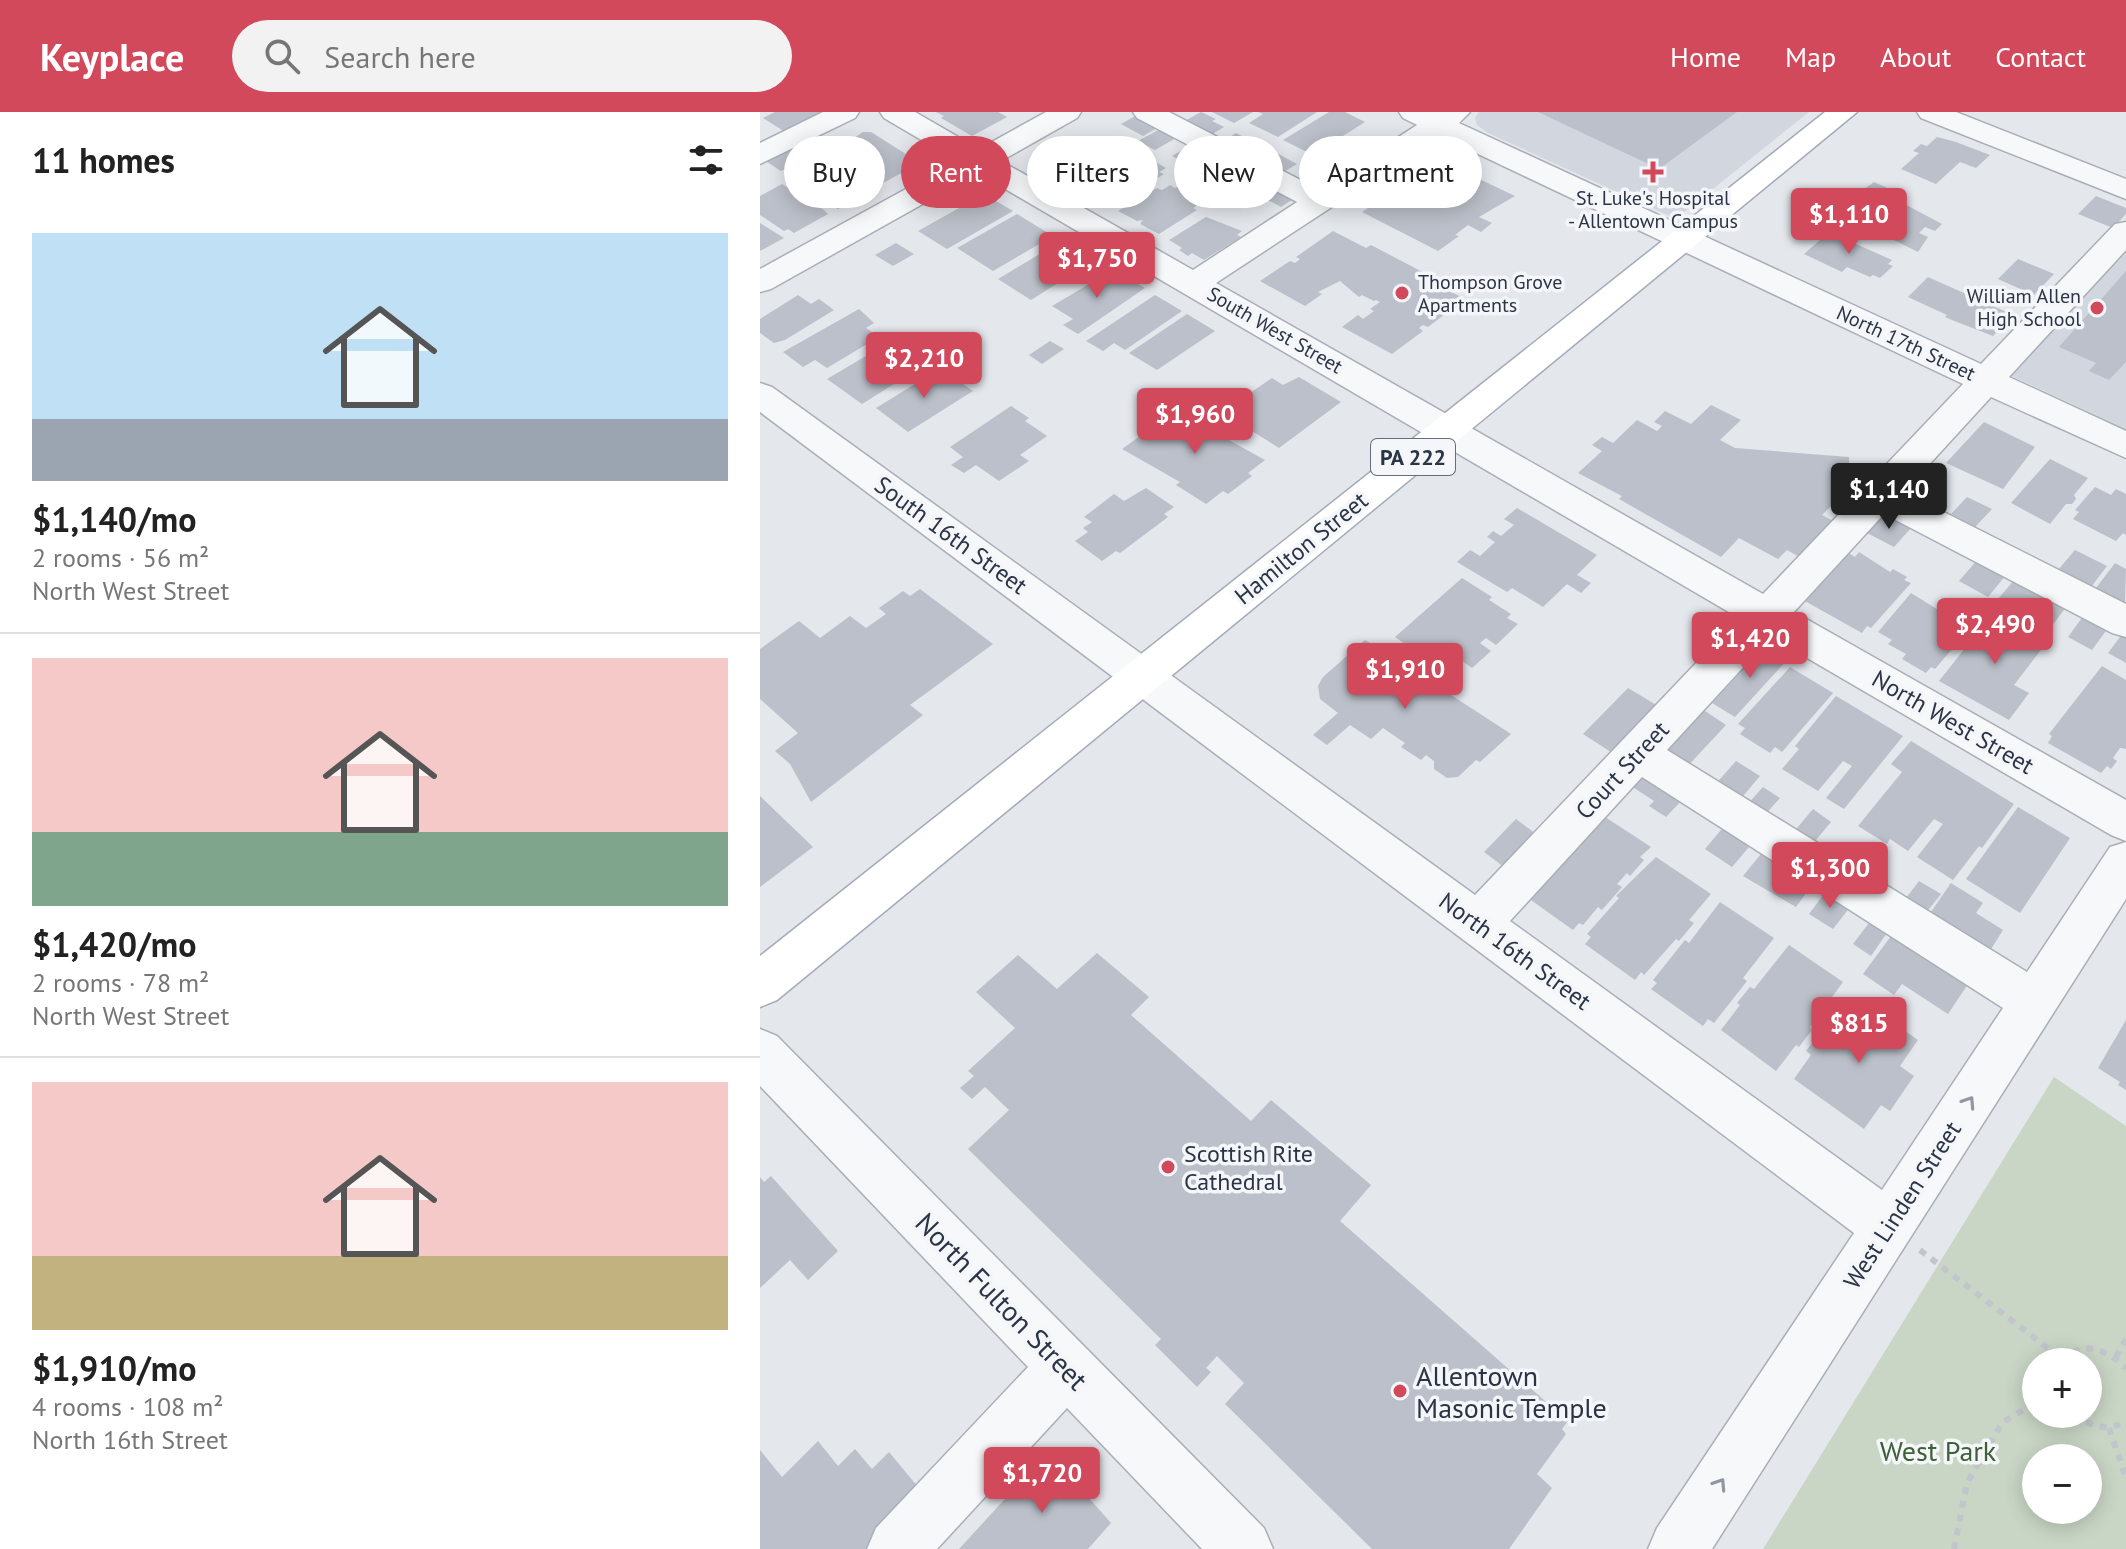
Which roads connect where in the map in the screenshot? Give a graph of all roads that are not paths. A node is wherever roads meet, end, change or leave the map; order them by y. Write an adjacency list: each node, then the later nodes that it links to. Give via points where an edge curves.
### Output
1 (845, 112): 11 (street)
2 (894, 112): 8 (street, South West Street)
3 (1067, 112): 10 (street)
4 (1147, 112): 14 (street)
5 (1843, 112): 18 (main road, Hamilton Street / PA 222)
6 (1931, 112): 13 (street)
7 (1436, 116): 9 (street); 18 (street, North 17th Street)
8 (936, 136)
9 (1408, 136)
10 (1011, 143)
11 (760, 155)
12 (1011, 179): 20 (street, South West Street)
13 (2126, 190)
14 (1299, 191)
15 (901, 204): 19 (street)
16 (1308, 208): 20 (street)
17 (2126, 231): 21 (street, Court Street)
18 (1685, 239): 21 (street, North 17th Street); 23 (main road, Hamilton Street / PA 222)
19 (760, 282)
20 (1193, 284): 23 (street, South West Street)
21 (1986, 380): 24 (street, North 17th Street); 25 (street, Court Street)
22 (760, 395): 28 (street, South 16th Street)
23 (1447, 430): 26 (street, North West Street); 28 (main road, Hamilton Street / PA 222)
24 (2126, 446)
25 (1879, 495): 26 (street, Court Street); 27 (street)
26 (1767, 615): 29 (street, Court Street); 30 (street, North West Street)
27 (2126, 622)
28 (1142, 676): 32 (street, North 16th Street); 33 (main road, Hamilton Street / PA 222)
29 (1638, 753): 32 (street, Court Street); 34 (street)
30 (2126, 822)
31 (2126, 861): 34 (street, West Linden Street)
32 (1478, 924): 36 (street, North 16th Street)
33 (760, 985)
34 (2034, 1002): 36 (street, West Linden Street, one-way to 34)
35 (760, 1052): 37 (street, North Fulton Street)
36 (1888, 1226): 40 (street, West Linden Street, one-way to 36)
37 (1066, 1368): 38 (street); 39 (street, North Fulton Street)
38 (897, 1549)
39 (1243, 1549)
40 (1678, 1549)

